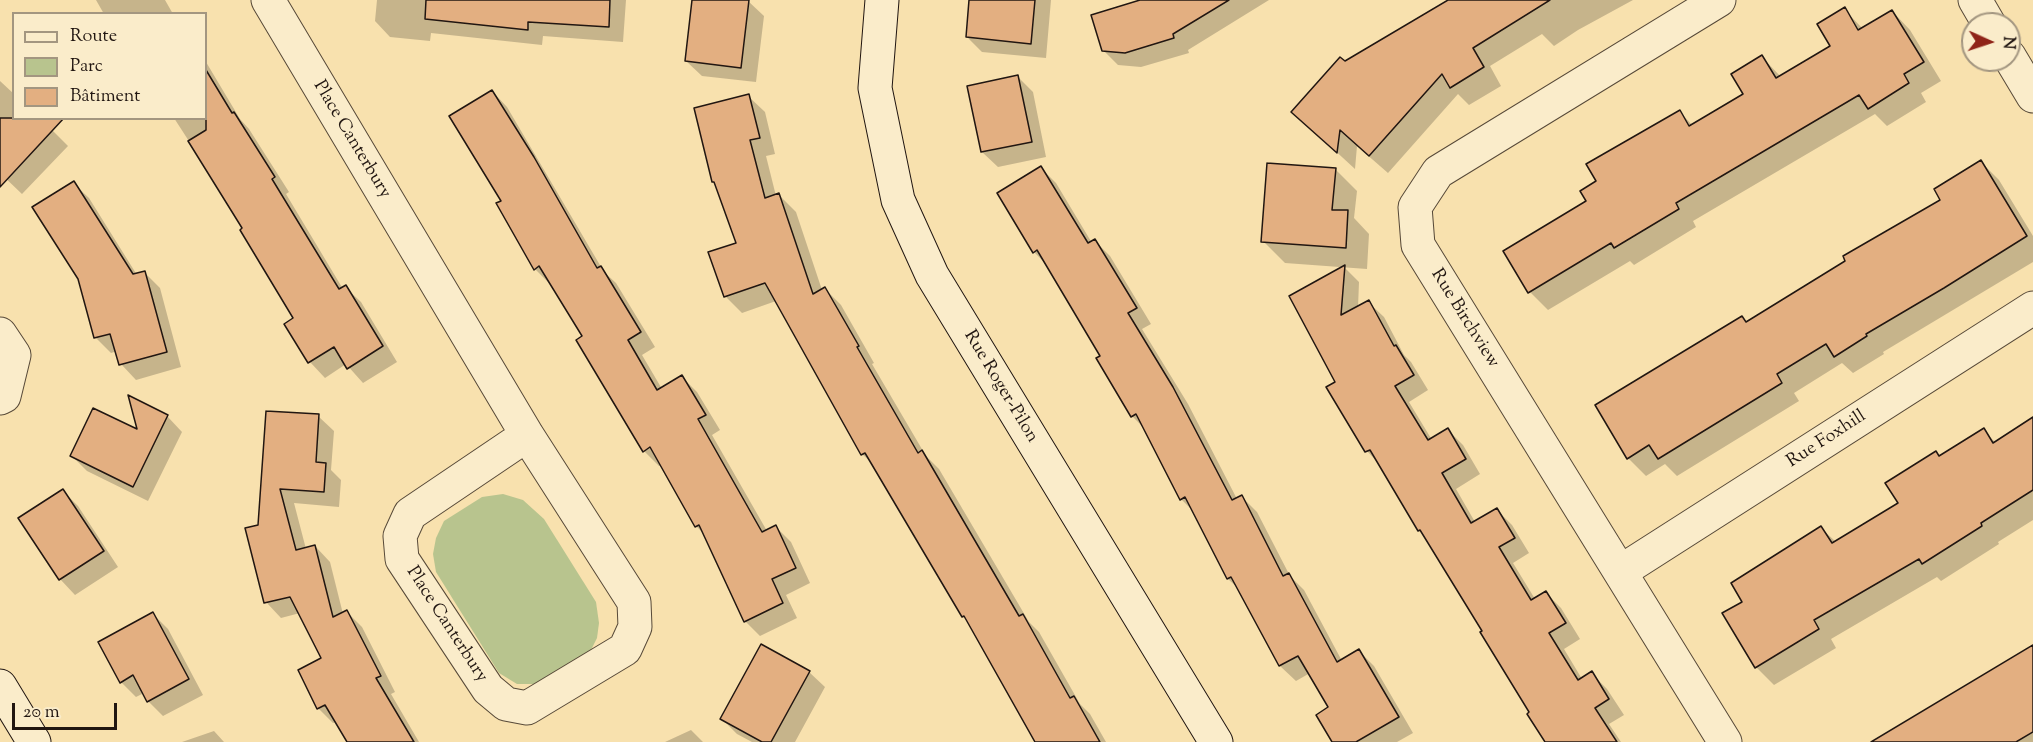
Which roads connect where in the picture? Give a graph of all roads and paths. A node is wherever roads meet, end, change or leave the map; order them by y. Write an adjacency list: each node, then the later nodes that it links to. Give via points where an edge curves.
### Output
1 (268, 0): 9 (street, Place Canterbury)
2 (882, 0): 13 (street, Rue Roger-Pilon, via 875,88 898,200 932,275)
3 (1719, 0): 10 (street, Rue Birchview, via 1438,172 1415,207 1418,245)
4 (2019, 72): 5 (street)
5 (2033, 96)
6 (2033, 308): 10 (street, Rue Foxhill)
7 (0, 334): 8 (street, via 14,355 4,396)
8 (0, 398)
9 (527, 435): 9 (street, Place Canterbury, via 634,602 635,627 625,648 528,708 506,704 488,689 402,559 400,536 410,514)
10 (1620, 572): 14 (street, Rue Birchview)
11 (0, 686): 12 (street)
12 (34, 742)
13 (1216, 742)
14 (1725, 742)

